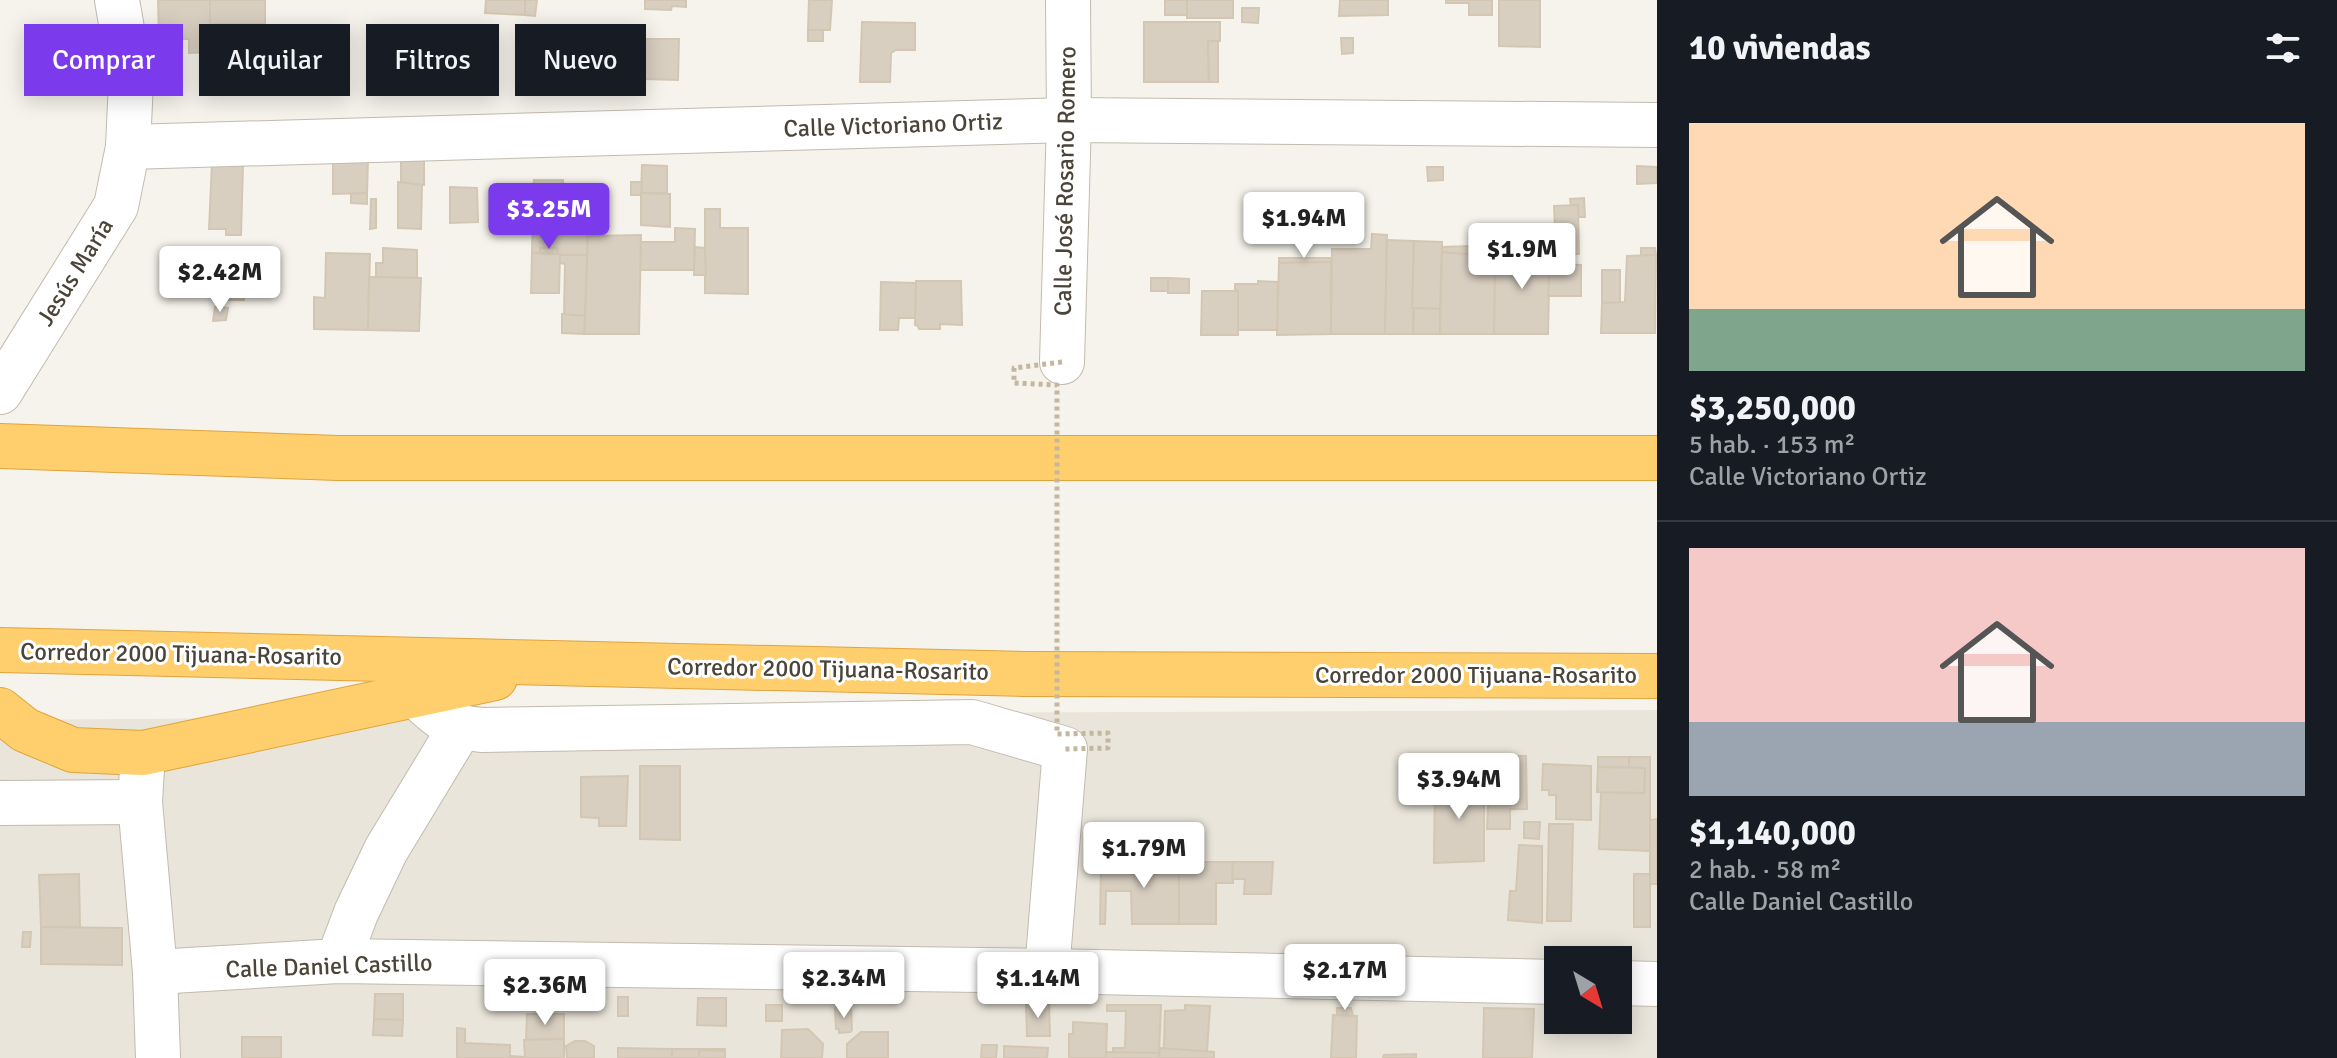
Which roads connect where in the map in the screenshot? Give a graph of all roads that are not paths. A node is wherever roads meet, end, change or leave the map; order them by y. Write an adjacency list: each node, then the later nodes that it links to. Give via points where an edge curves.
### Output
1 (117, 0): 5 (street, Jesús María, via 131,81)
2 (1068, 0): 3 (street, Calle José Rosario Romero)
3 (1069, 120): 4 (street, Calle Victoriano Ortiz); 5 (street, Calle Victoriano Ortiz); 6 (street, Calle José Rosario Romero)
4 (1657, 125)
5 (128, 147): 7 (street, Jesús María, via 116,206)
6 (1062, 362)
7 (0, 392)
8 (0, 446): 9 (highway, via 338,458)
9 (1657, 458)
10 (0, 650): 11 (highway, Corredor 2000 Tijuana-Rosarito)
11 (570, 663): 12 (highway, Corredor 2000 Tijuana-Rosarito, via 1024,674); 13 (highway)
12 (1657, 676)
13 (415, 695): 15 (street, via 446,723); 16 (highway)
14 (0, 710): 16 (highway, via 25,730 73,750)
15 (460, 728): 19 (street, via 386,850); 20 (street, via 972,722 1065,749)
16 (143, 753): 17 (street)
17 (140, 802): 18 (street); 21 (street)
18 (0, 803)
19 (338, 961): 20 (street, Calle Daniel Castillo); 21 (street, Calle Daniel Castillo)
20 (1047, 971): 22 (street, Calle Daniel Castillo)
21 (155, 972): 25 (street)
22 (1544, 982)
23 (1632, 983): 24 (street)
24 (1657, 984)
25 (158, 1058)

